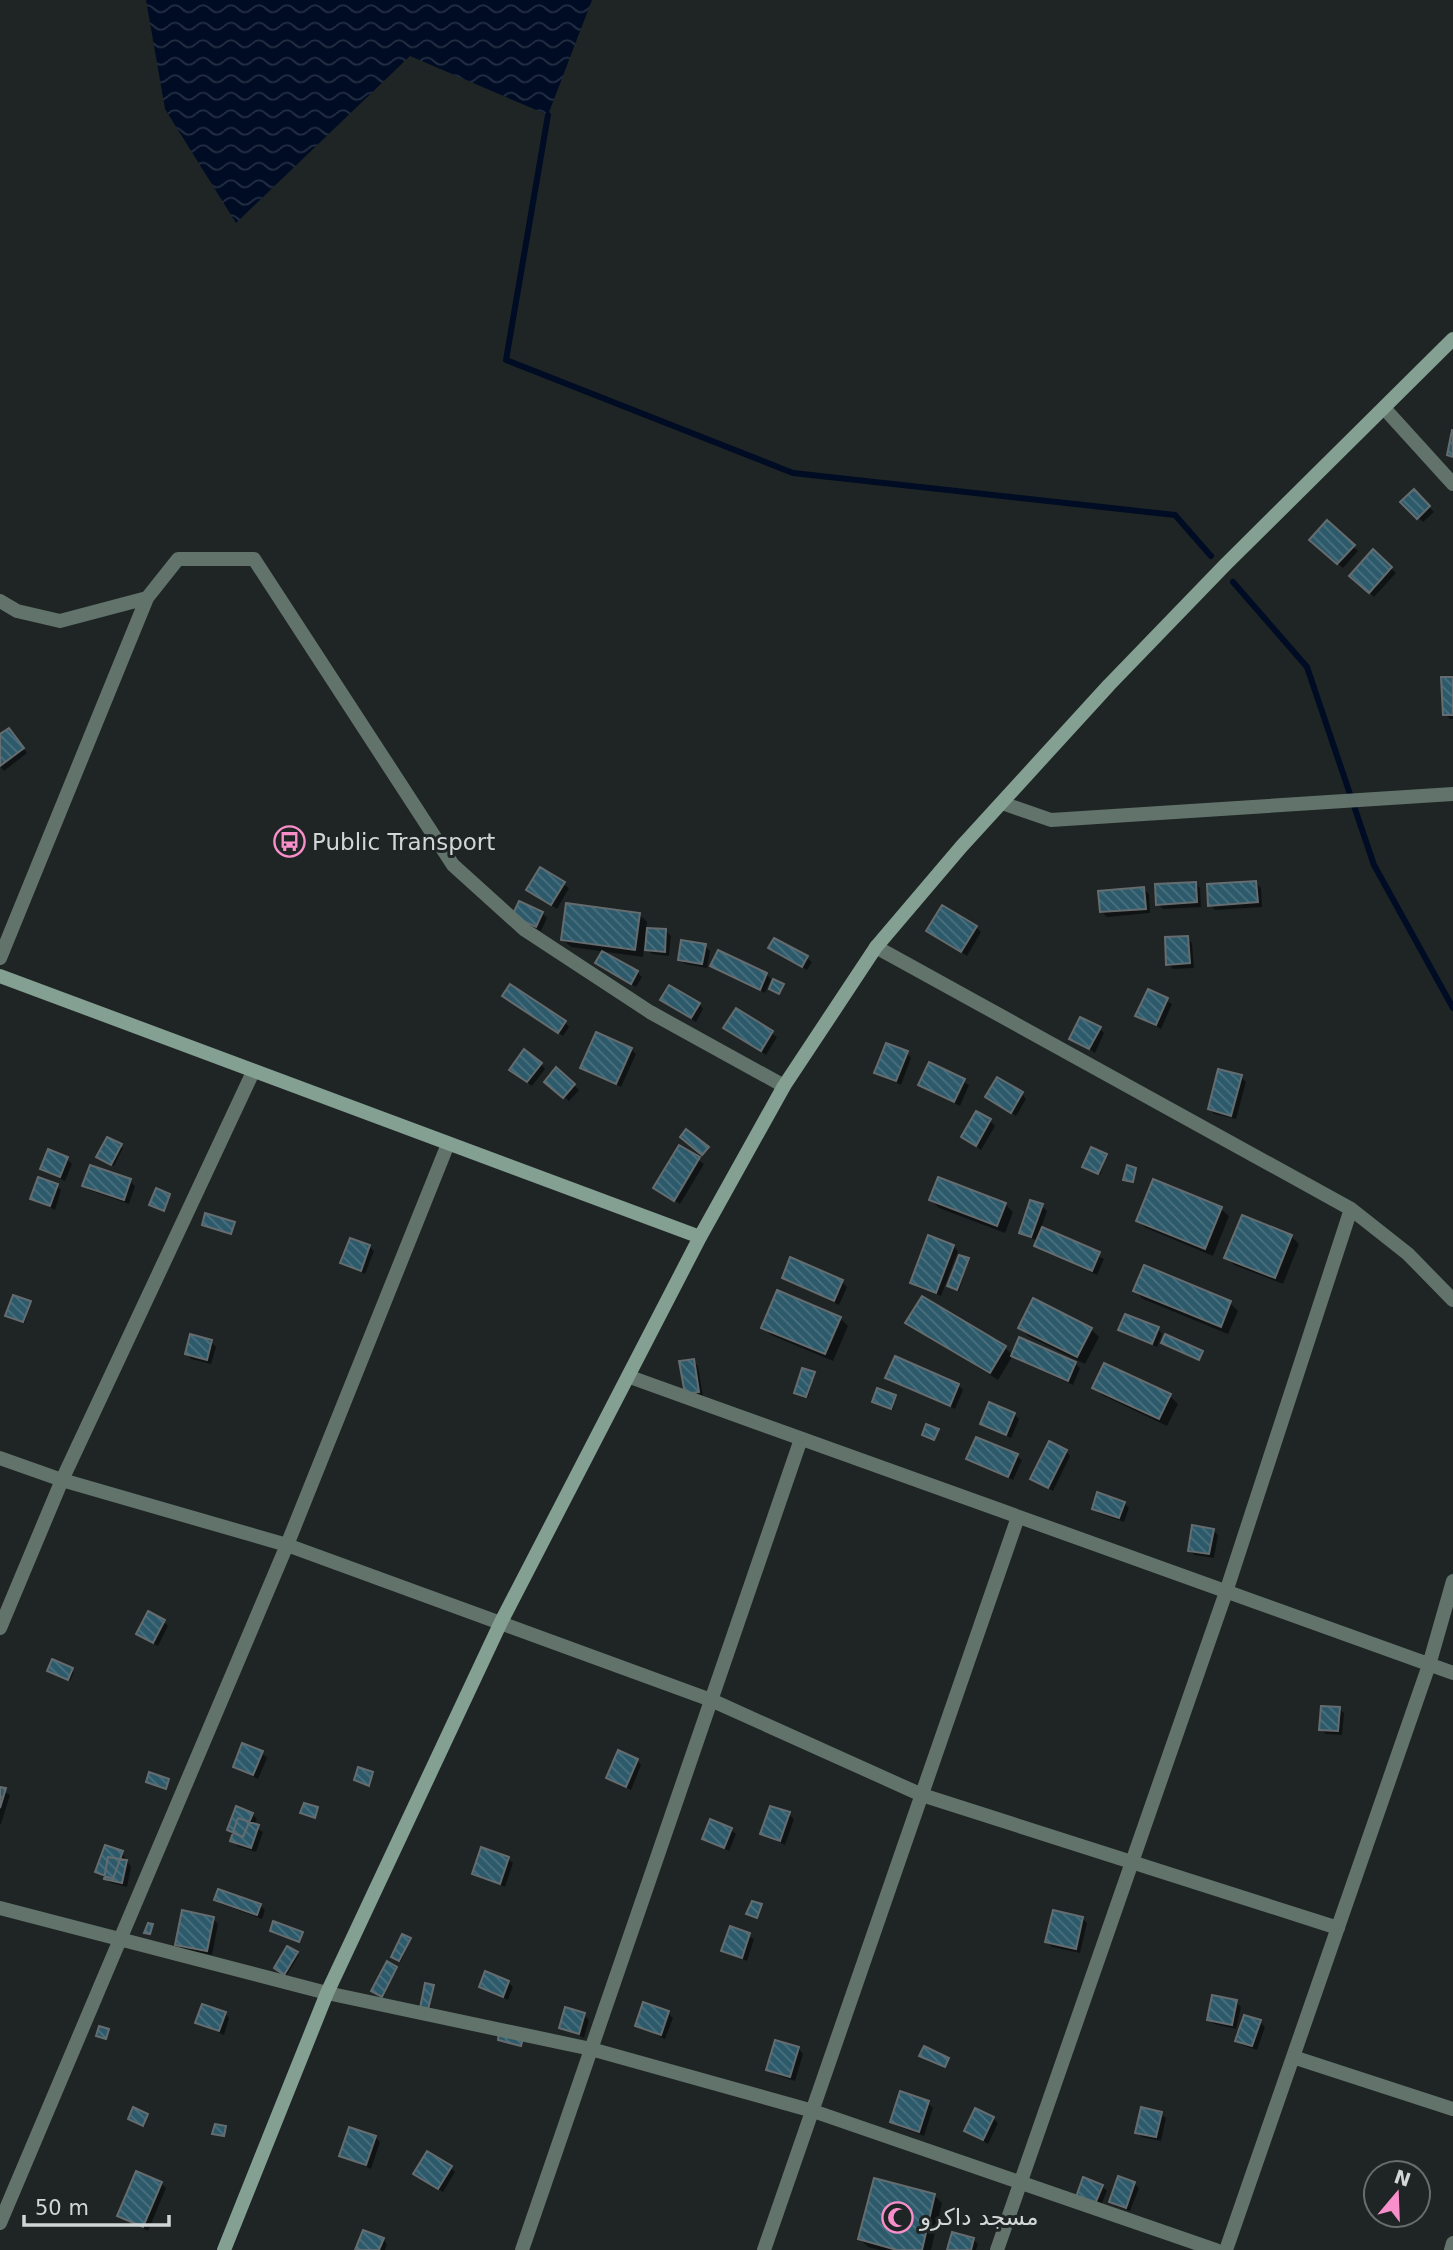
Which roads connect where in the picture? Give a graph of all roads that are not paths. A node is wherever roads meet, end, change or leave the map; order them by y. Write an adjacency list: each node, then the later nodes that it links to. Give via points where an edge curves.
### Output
1 (1453, 339): 2 (main road)
2 (1384, 408): 3 (street); 7 (main road, via 1225,565)
3 (1453, 484)
4 (147, 598): 5 (street, via 60,621 17,611); 9 (street); 12 (street, via 178,559 254,559 453,865 525,930 650,1012)
5 (0, 601)
6 (1453, 793): 7 (street, via 1051,820)
7 (1002, 803): 8 (main road)
8 (876, 947): 12 (main road); 14 (street)
9 (0, 958)
10 (0, 976): 11 (main road)
11 (253, 1072): 13 (main road); 20 (street)
12 (784, 1086): 15 (main road)
13 (448, 1143): 15 (main road); 22 (street)
14 (1351, 1209): 16 (street, via 1408,1254); 24 (street)
15 (700, 1237): 17 (main road)
16 (1453, 1300)
17 (630, 1377): 18 (street); 25 (main road)
18 (800, 1439): 21 (street); 29 (street)
19 (0, 1458): 20 (street)
20 (62, 1480): 22 (street); 26 (street)
21 (1018, 1517): 24 (street); 30 (street)
22 (287, 1545): 25 (street); 34 (street)
23 (1453, 1581): 27 (street)
24 (1226, 1592): 27 (street); 31 (street)
25 (501, 1622): 29 (street); 35 (main road)
26 (0, 1628)
27 (1429, 1665): 28 (street); 33 (street)
28 (1453, 1673)
29 (711, 1700): 30 (street); 36 (street)
30 (922, 1795): 31 (street); 39 (street)
31 (1133, 1861): 33 (street); 40 (street)
32 (0, 1908): 34 (street)
33 (1338, 1928): 37 (street)
34 (119, 1939): 35 (street); 41 (street)
35 (327, 1993): 36 (street); 43 (main road)
36 (591, 2049): 39 (street); 44 (street)
37 (1293, 2057): 38 (street); 48 (street)
38 (1453, 2109)
39 (813, 2111): 40 (street); 45 (street)
40 (1021, 2185): 46 (street); 47 (street)
41 (0, 2223)
42 (1453, 2243): 49 (street)
43 (224, 2250)
44 (522, 2250)
45 (764, 2250)
46 (997, 2250)
47 (1216, 2250)
48 (1226, 2250)
49 (1451, 2250)

